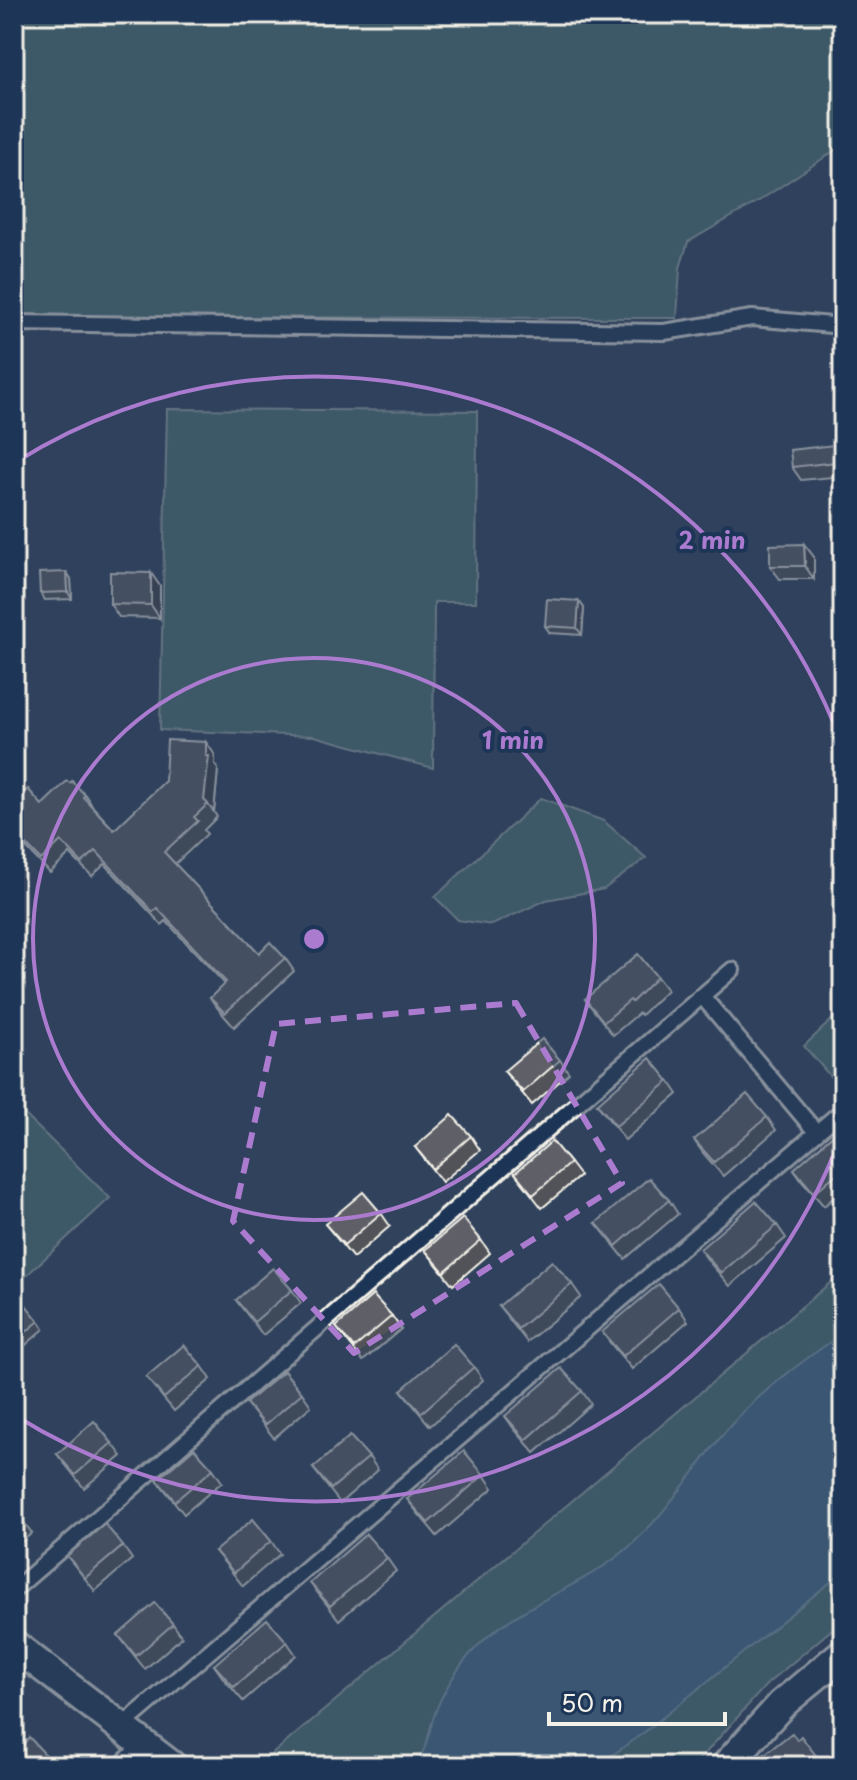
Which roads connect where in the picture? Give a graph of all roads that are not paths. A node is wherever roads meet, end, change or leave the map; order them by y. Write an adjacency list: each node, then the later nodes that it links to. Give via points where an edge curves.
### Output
1 (14, 323): 2 (lane, via 664,332 752,318)
2 (843, 326)
3 (732, 970): 4 (lane)
4 (702, 996): 6 (lane); 7 (lane)
5 (843, 1110): 6 (lane)
6 (816, 1132): 10 (lane)
7 (14, 1590)
8 (14, 1645): 10 (street)
9 (843, 1653): 13 (street, via 782,1704)
10 (132, 1735): 11 (lane); 12 (street)
11 (120, 1766)
12 (172, 1766)
13 (726, 1766)

